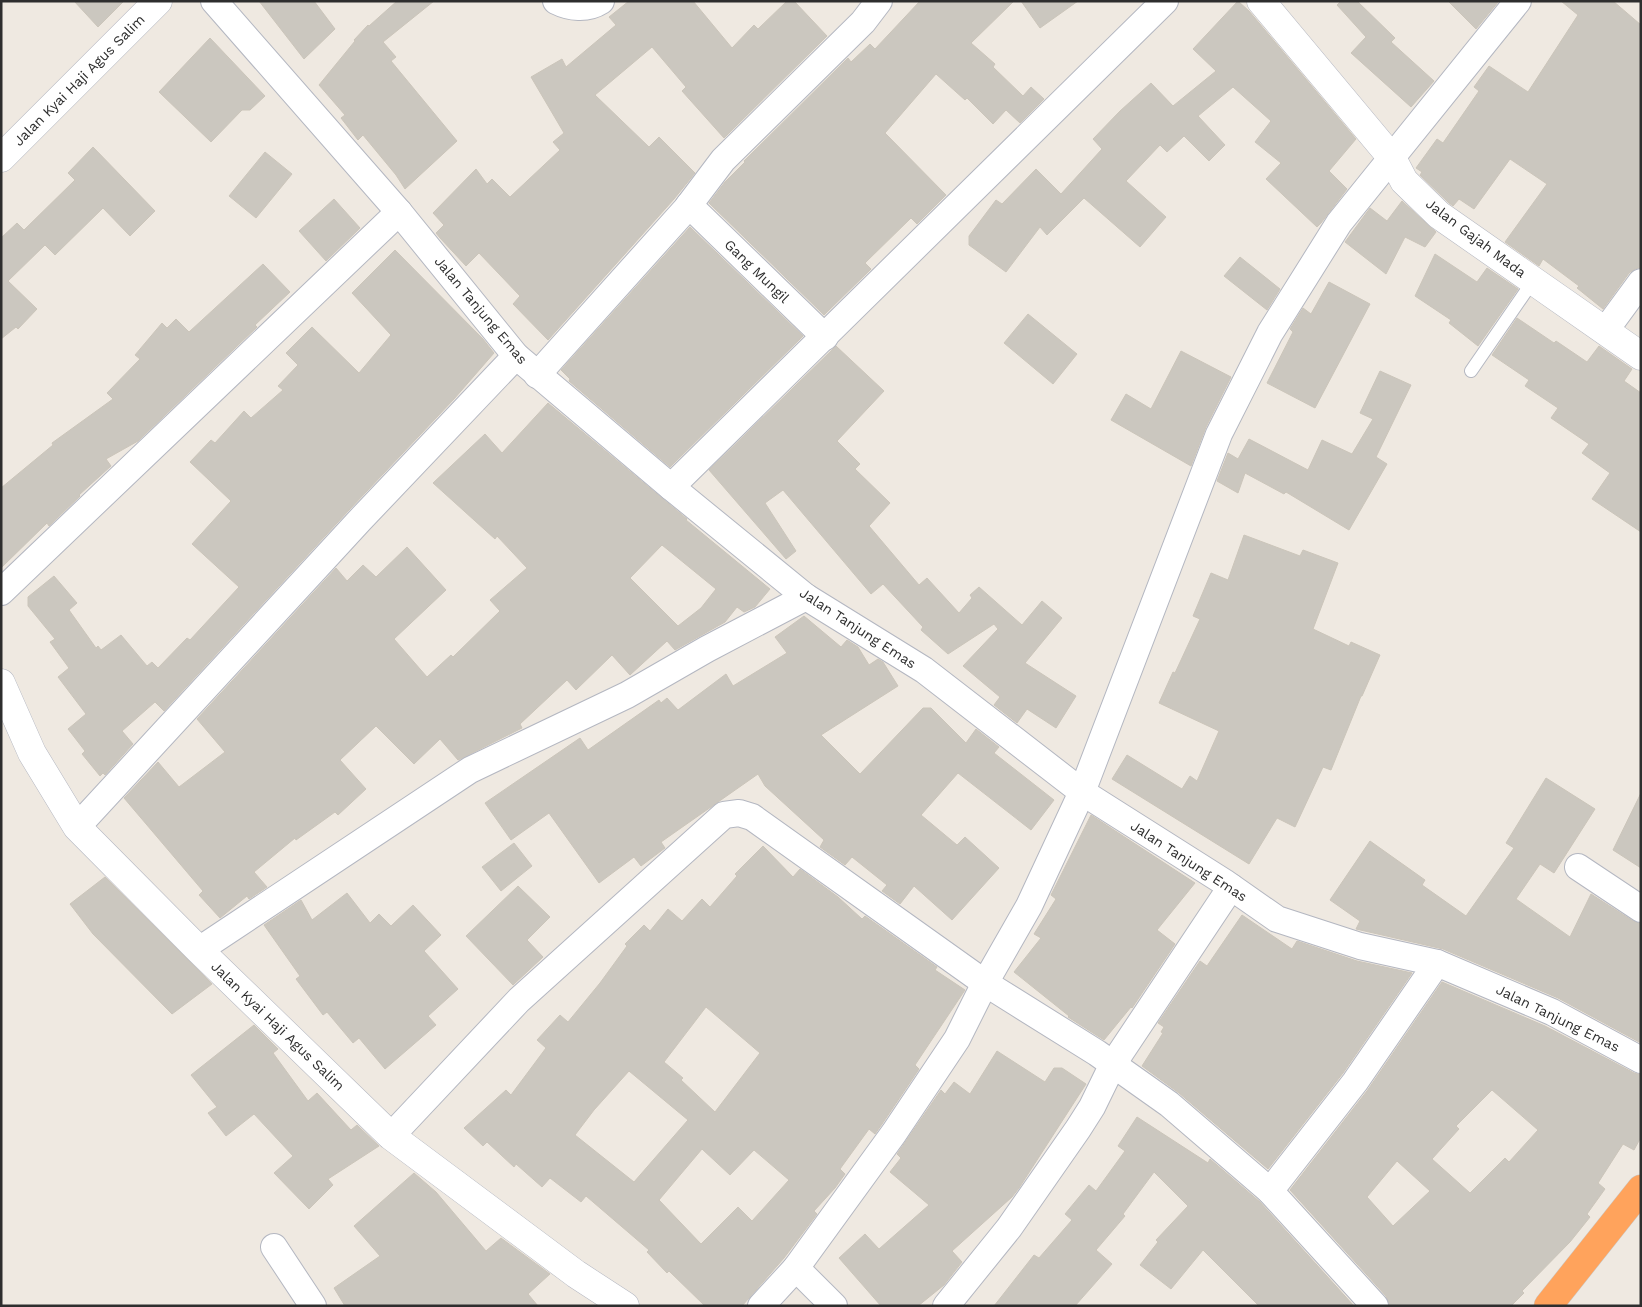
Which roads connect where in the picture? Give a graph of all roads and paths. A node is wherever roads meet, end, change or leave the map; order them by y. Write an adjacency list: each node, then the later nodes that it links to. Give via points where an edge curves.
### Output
1 (158, 1): 9 (street, Jalan Kyai Haji Agus Salim)
2 (214, 1): 12 (street, Jalan Tanjung Emas)
3 (556, 1): 4 (street, via 567,7 592,6)
4 (601, 1)
5 (879, 1): 11 (street, via 863,22 724,160)
6 (1166, 1): 16 (street)
7 (1261, 1): 10 (street, Jalan Gajah Mada)
8 (1518, 1): 10 (street)
9 (1, 158)
10 (1392, 158): 13 (street, Jalan Gajah Mada, via 1404,181 1439,215); 25 (street, via 1338,223 1270,333 1219,434)
11 (689, 205): 16 (street, Gang Mungil); 20 (street)
12 (399, 212): 17 (street, Jalan Tanjung Emas); 22 (street)
13 (1533, 281): 15 (street, Jalan Gajah Mada); 19 (lane)
14 (1641, 282): 15 (street)
15 (1605, 330): 18 (street, Jalan Gajah Mada)
16 (825, 337): 21 (street)
17 (516, 356): 20 (street, Jalan Tanjung Emas); 26 (street)
18 (1641, 356)
19 (1471, 371)
20 (537, 375): 21 (street, Jalan Tanjung Emas)
21 (671, 488): 23 (street, Jalan Tanjung Emas)
22 (1, 592)
23 (806, 597): 25 (street, Jalan Tanjung Emas, via 924,670); 30 (street, via 627,694 470,770)
24 (1, 683): 26 (street, Jalan Kyai Haji Agus Salim, via 32,754)
25 (1082, 792): 28 (street, Jalan Tanjung Emas); 32 (street, via 1030,906)
26 (77, 827): 30 (street, Jalan Kyai Haji Agus Salim)
27 (1578, 867): 29 (street)
28 (1231, 886): 31 (street, Jalan Tanjung Emas, via 1277,919 1360,946); 34 (street)
29 (1641, 909)
30 (199, 950): 35 (street, Jalan Kyai Haji Agus Salim)
31 (1437, 963): 33 (street, Jalan Tanjung Emas, via 1552,1012); 37 (street, via 1355,1082)
32 (985, 983): 34 (street); 35 (street, via 752,817 730,813 519,1000); 39 (street, via 952,1047)
33 (1641, 1060)
34 (1113, 1064): 37 (street, via 1169,1104); 44 (street, via 1078,1129 1009,1228)
35 (391, 1136): 41 (street, Jalan Kyai Haji Agus Salim, via 576,1274)
36 (1641, 1189): 46 (highway)
37 (1270, 1192): 45 (street)
38 (274, 1247): 40 (street)
39 (796, 1268): 42 (street); 43 (street)
40 (313, 1306)
41 (625, 1306)
42 (761, 1306)
43 (834, 1306)
44 (946, 1306)
45 (1375, 1306)
46 (1548, 1306)

